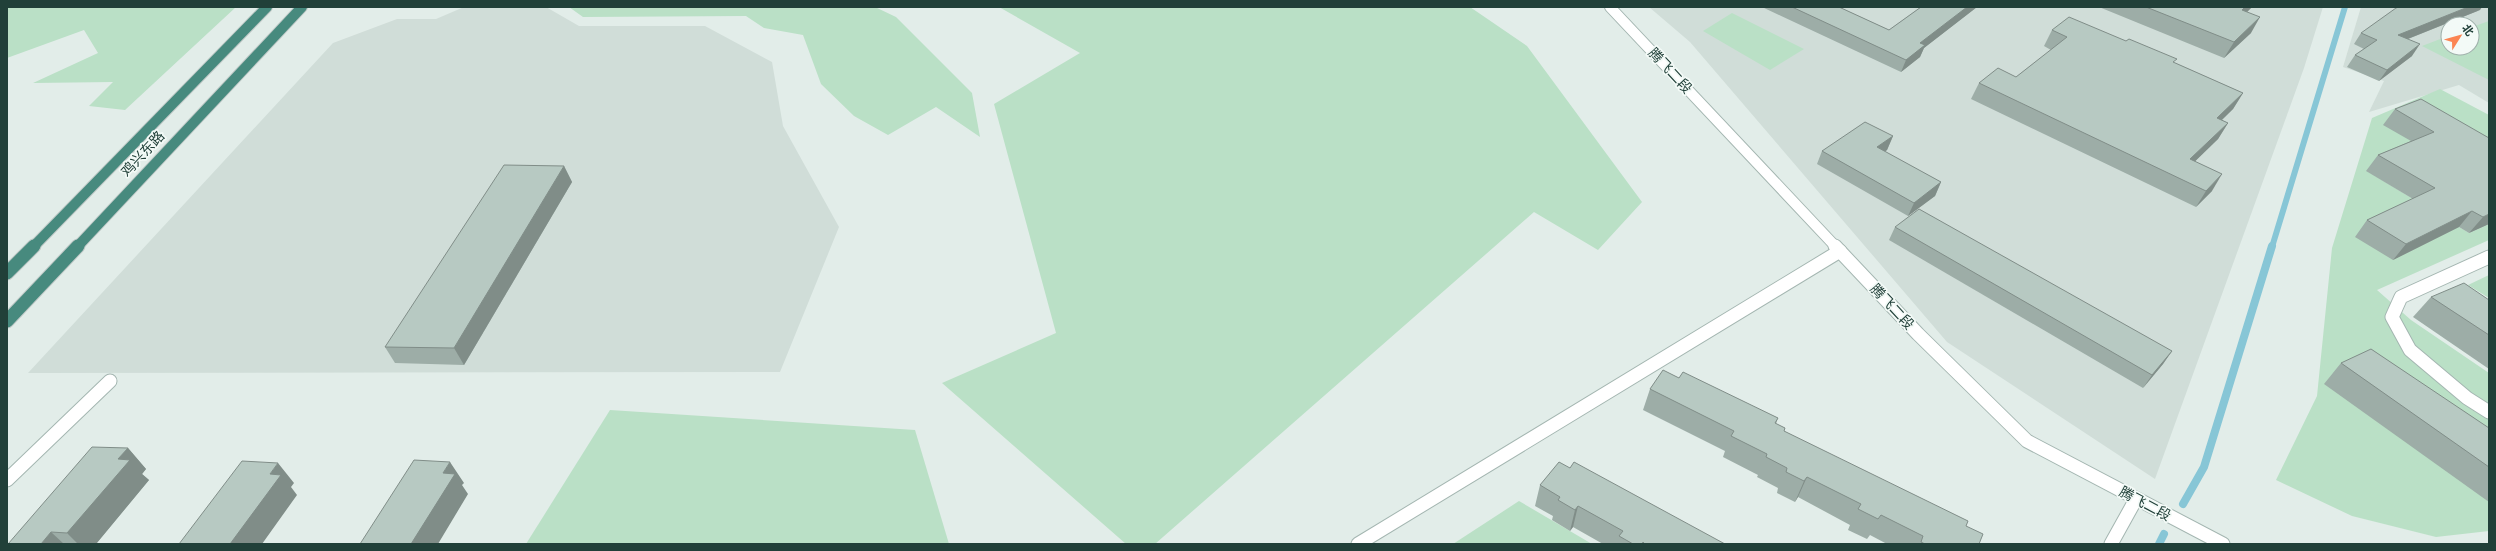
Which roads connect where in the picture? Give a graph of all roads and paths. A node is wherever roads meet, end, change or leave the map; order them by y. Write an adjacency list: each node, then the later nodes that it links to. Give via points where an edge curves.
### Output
1 (267, 7): 6 (highway, 鸡兴东路)
2 (302, 7): 7 (highway, 鸡兴东路)
3 (1610, 7): 4 (street, 腾飞二段)
4 (1840, 251): 11 (street, 腾飞二段, via 1918,334 2027,441); 13 (street)
5 (2489, 257): 9 (street, via 2401,297 2392,317 2410,350 2467,398)
6 (7, 273)
7 (7, 321)
8 (110, 381): 10 (street)
9 (2489, 412)
10 (7, 480)
11 (2136, 499): 12 (street, 腾飞二段); 14 (street)
12 (2218, 543)
13 (1358, 544)
14 (2111, 544)

